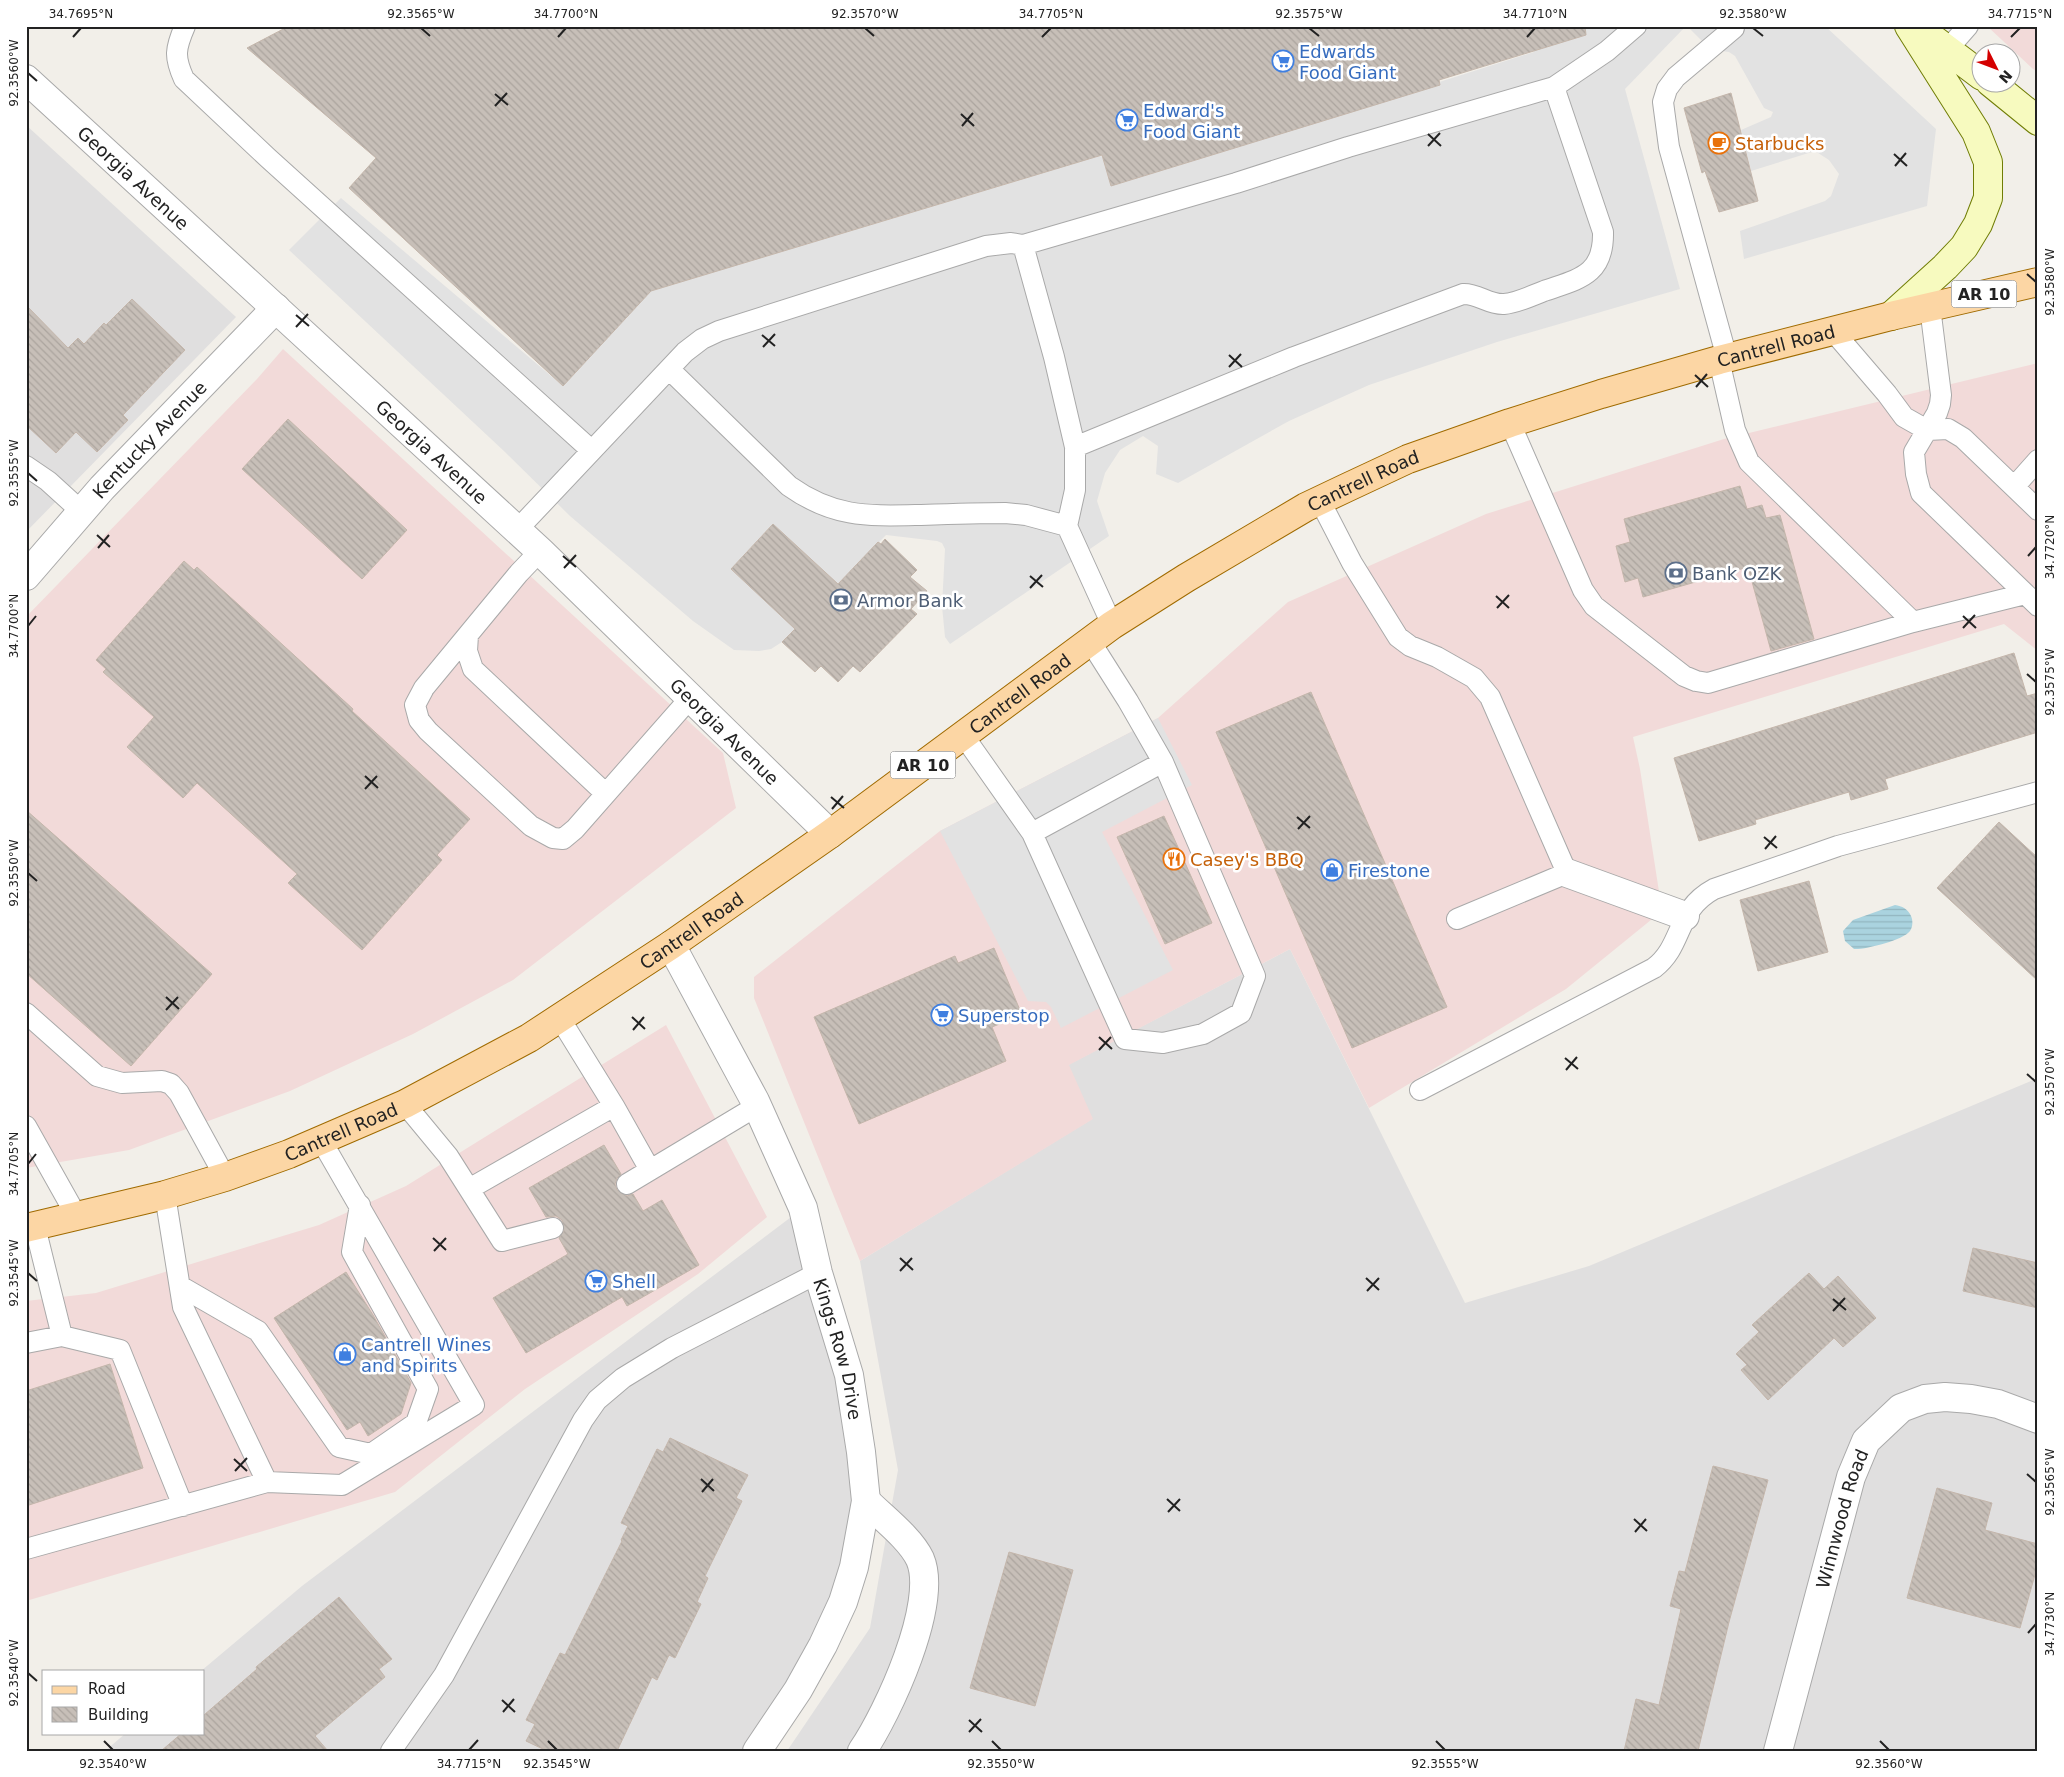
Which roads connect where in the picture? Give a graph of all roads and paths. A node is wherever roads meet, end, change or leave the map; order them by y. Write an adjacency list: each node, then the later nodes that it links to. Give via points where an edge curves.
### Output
1 (185, 26): 24 (lane, via 177,44 176,62 184,79)
2 (1636, 26): 10 (lane, via 1607,51)
3 (1909, 26): 17 (main road, via 1976,132 1988,162 1988,198 1964,247)
4 (1916, 26): 7 (main road)
5 (1968, 26): 7 (lane)
6 (1734, 28): 19 (lane, via 1676,77 1666,89 1663,102 1669,147)
7 (1947, 50): 8 (main road)
8 (1972, 69)
9 (26, 79): 16 (street, Georgia Avenue)
10 (1554, 87): 13 (lane); 23 (lane, via 1603,232 1600,255 1584,277 1503,304 1463,294 1294,357)
11 (2006, 92): 12 (main road)
12 (2034, 110)
13 (1023, 245): 20 (lane, via 986,246 720,331 685,352); 23 (lane)
14 (2038, 282): 15 (main road, Cantrell Road / AR 10)
15 (1930, 307): 17 (main road, Cantrell Road / AR 10); 22 (lane, via 1941,395)
16 (276, 308): 30 (street, Kentucky Avenue); 32 (street, Georgia Avenue)
17 (1891, 316): 18 (main road, Cantrell Road / AR 10)
18 (1833, 332): 19 (main road, Cantrell Road / AR 10); 22 (lane, via 1904,417)
19 (1723, 359): 21 (main road, Cantrell Road / AR 10); 36 (lane, via 1735,430 1749,462)
20 (669, 369): 24 (lane); 31 (lane, via 789,486 830,508 865,515 1005,513)
21 (1510, 423): 28 (main road, Cantrell Road / AR 10, via 1408,459); 36 (lane, via 1583,590 1598,610 1684,676 1708,682)
22 (1927, 430): 27 (lane, via 1948,429 1963,438); 35 (lane, via 1914,452 1921,493)
23 (1075, 447): 31 (lane, via 1076,490)
24 (591, 450): 32 (lane)
25 (2038, 460): 27 (lane)
26 (26, 466): 30 (lane)
27 (2014, 486): 29 (lane)
28 (1320, 501): 37 (main road, Cantrell Road / AR 10); 47 (lane, via 1352,563 1398,637 1462,670 1484,687 1490,696)
29 (2038, 510)
30 (82, 512): 34 (street, Kentucky Avenue)
31 (1067, 526): 37 (lane)
32 (516, 530): 33 (street, Georgia Avenue)
33 (540, 551): 38 (lane); 40 (street, Georgia Avenue)
34 (26, 576)
35 (2032, 600): 36 (lane)
36 (1913, 622)
37 (1112, 625): 39 (main road, Cantrell Road / AR 10)
38 (468, 634): 44 (lane, via 467,652 473,669); 44 (lane, via 424,688 415,705 419,720 531,826 553,838 563,839 569,834)
39 (1090, 641): 41 (main road, Cantrell Road / AR 10); 42 (lane)
40 (691, 697): 44 (lane); 46 (street, Georgia Avenue)
41 (963, 735): 45 (lane); 46 (main road, Cantrell Road / AR 10)
42 (1163, 762): 45 (lane); 45 (lane, via 1255,976 1241,1012 1203,1034 1164,1043 1125,1039)
43 (2038, 792): 48 (lane, via 1838,846 1723,886 1705,894)
44 (605, 793)
45 (1032, 833)
46 (830, 834): 50 (main road, Cantrell Road / AR 10)
47 (1567, 873): 48 (street); 49 (lane)
48 (1684, 916): 53 (lane, via 1667,956 1654,968)
49 (1457, 919)
50 (670, 945): 52 (main road, Cantrell Road / AR 10); 56 (street, Kings Row Drive)
51 (26, 1013): 60 (lane, via 97,1076 122,1083 162,1081 171,1084)
52 (560, 1018): 54 (main road, Cantrell Road / AR 10); 55 (lane)
53 (1420, 1090)
54 (405, 1104): 58 (main road, Cantrell Road / AR 10); 62 (lane, via 448,1156)
55 (614, 1106): 59 (lane); 62 (lane)
56 (757, 1106): 59 (lane); 68 (street, Kings Row Drive, via 803,1208)
57 (26, 1126): 65 (lane)
58 (321, 1140): 60 (main road, Cantrell Road / AR 10); 64 (lane)
59 (650, 1170): 61 (lane)
60 (224, 1177): 63 (main road, Cantrell Road / AR 10)
61 (627, 1184)
62 (469, 1189): 67 (lane, via 502,1241)
63 (166, 1195): 65 (main road, Cantrell Road / AR 10); 69 (lane)
64 (360, 1205): 69 (lane, via 352,1252 428,1389 416,1423 372,1454 339,1447 258,1331); 73 (lane, via 474,1405 342,1485)
65 (76, 1216): 66 (main road, Cantrell Road / AR 10)
66 (31, 1227): 70 (lane)
67 (553, 1228)
68 (818, 1273): 74 (street, Kings Row Drive, via 849,1376); 77 (lane, via 672,1348 623,1378 598,1400 583,1420 444,1675)
69 (180, 1286): 73 (lane, via 183,1307)
70 (62, 1336): 71 (lane); 75 (lane, via 120,1350)
71 (26, 1343)
72 (2038, 1419): 80 (street, Winnwood Road, via 1998,1404 1945,1397 1901,1408 1866,1441 1850,1477)
73 (267, 1482): 75 (lane)
74 (866, 1501): 78 (street, Kings Row Drive, via 854,1567 843,1602 798,1690); 79 (street, via 903,1536 920,1558 925,1577 920,1614 904,1669 886,1710)
75 (183, 1506): 76 (lane)
76 (26, 1549)
77 (391, 1751)
78 (756, 1751)
79 (862, 1751)
80 (1778, 1751)

